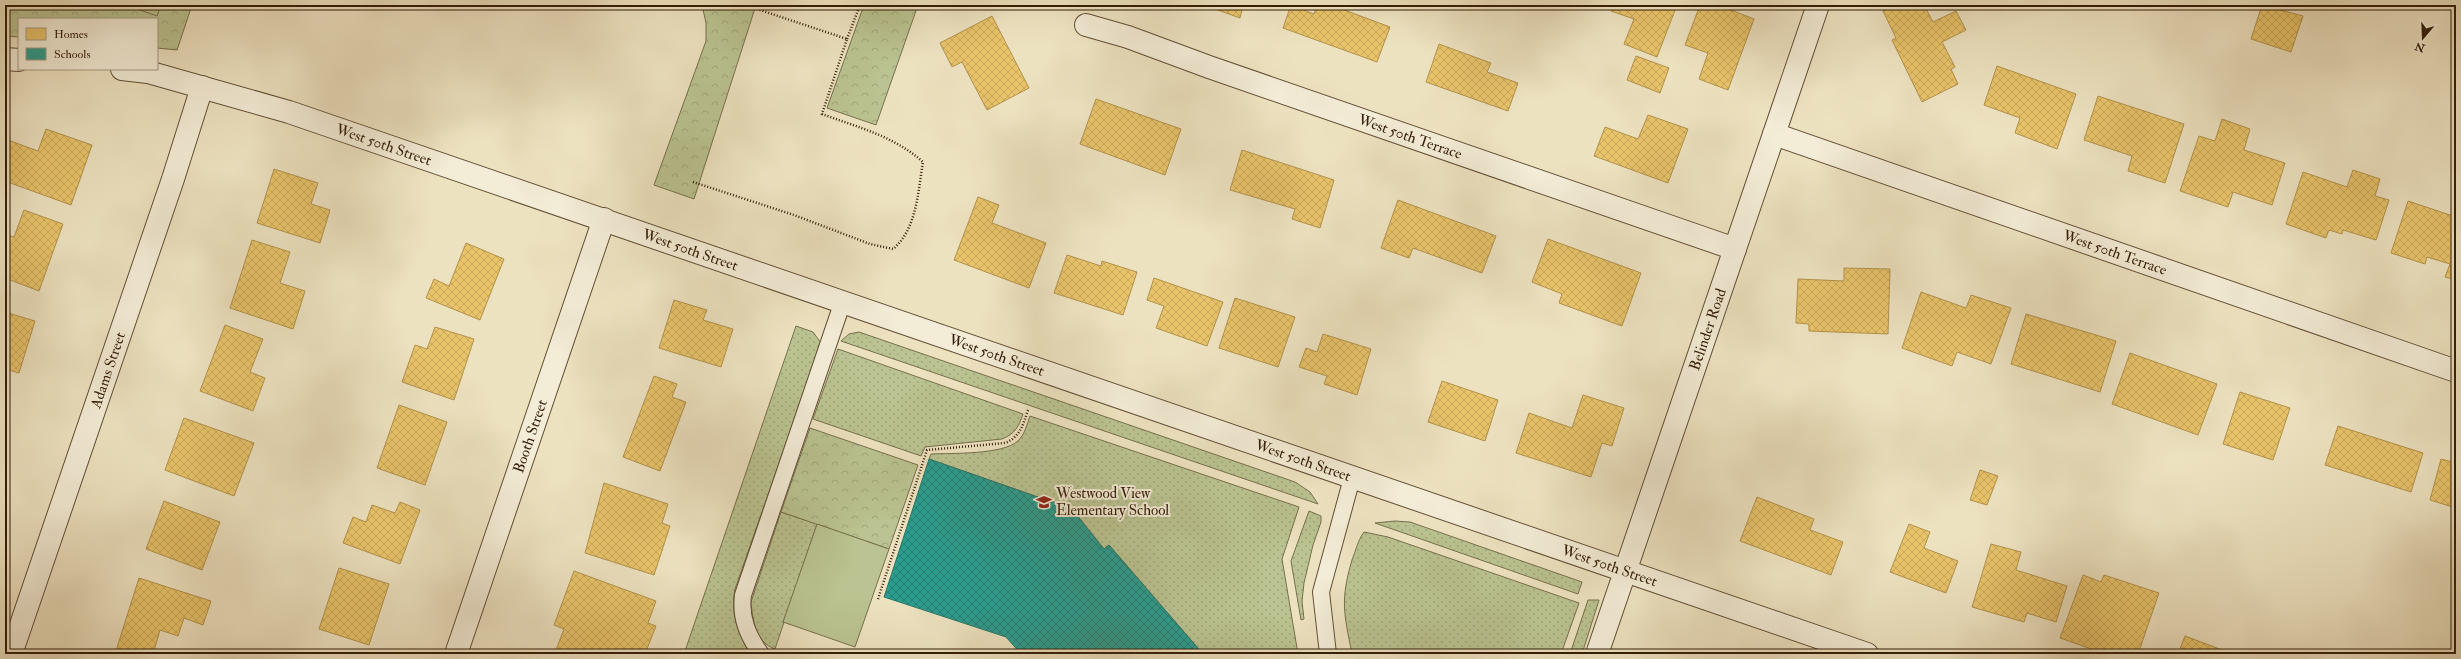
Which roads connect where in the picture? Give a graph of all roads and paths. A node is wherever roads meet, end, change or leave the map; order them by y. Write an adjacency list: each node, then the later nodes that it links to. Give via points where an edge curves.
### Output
1 (753, 5): 5 (path, via 757,9)
2 (860, 5): 5 (path)
3 (1818, 5): 10 (street, Belinder Road)
4 (1086, 25): 13 (street, West 50th Terrace)
5 (847, 39): 11 (path, via 822,114 890,138 909,149 923,162 914,213 904,240 893,249 870,244 794,215)
6 (5, 59): 7 (street)
7 (18, 60)
8 (131, 70): 9 (street, West 50th Street)
9 (202, 86): 12 (street, West 50th Street, via 289,112); 20 (street, Adams Street)
10 (1774, 134): 13 (street, Belinder Road); 15 (street, West 50th Terrace)
11 (693, 182)
12 (604, 219): 14 (street, West 50th Street); 21 (street, Booth Street)
13 (1735, 249): 18 (street, Belinder Road)
14 (843, 301): 17 (street, West 50th Street); 22 (lane, via 744,596 743,611 747,629)
15 (2456, 370)
16 (1028, 410): 19 (path, via 1021,429 1012,440 1005,443 927,450)
17 (1352, 478): 18 (street, West 50th Street); 23 (lane, via 1321,592)
18 (1625, 572): 24 (street, Belinder Road); 25 (street, West 50th Street)
19 (878, 600)
20 (12, 654)
21 (456, 654)
22 (761, 654)
23 (1328, 654)
24 (1597, 654)
25 (1867, 654)

